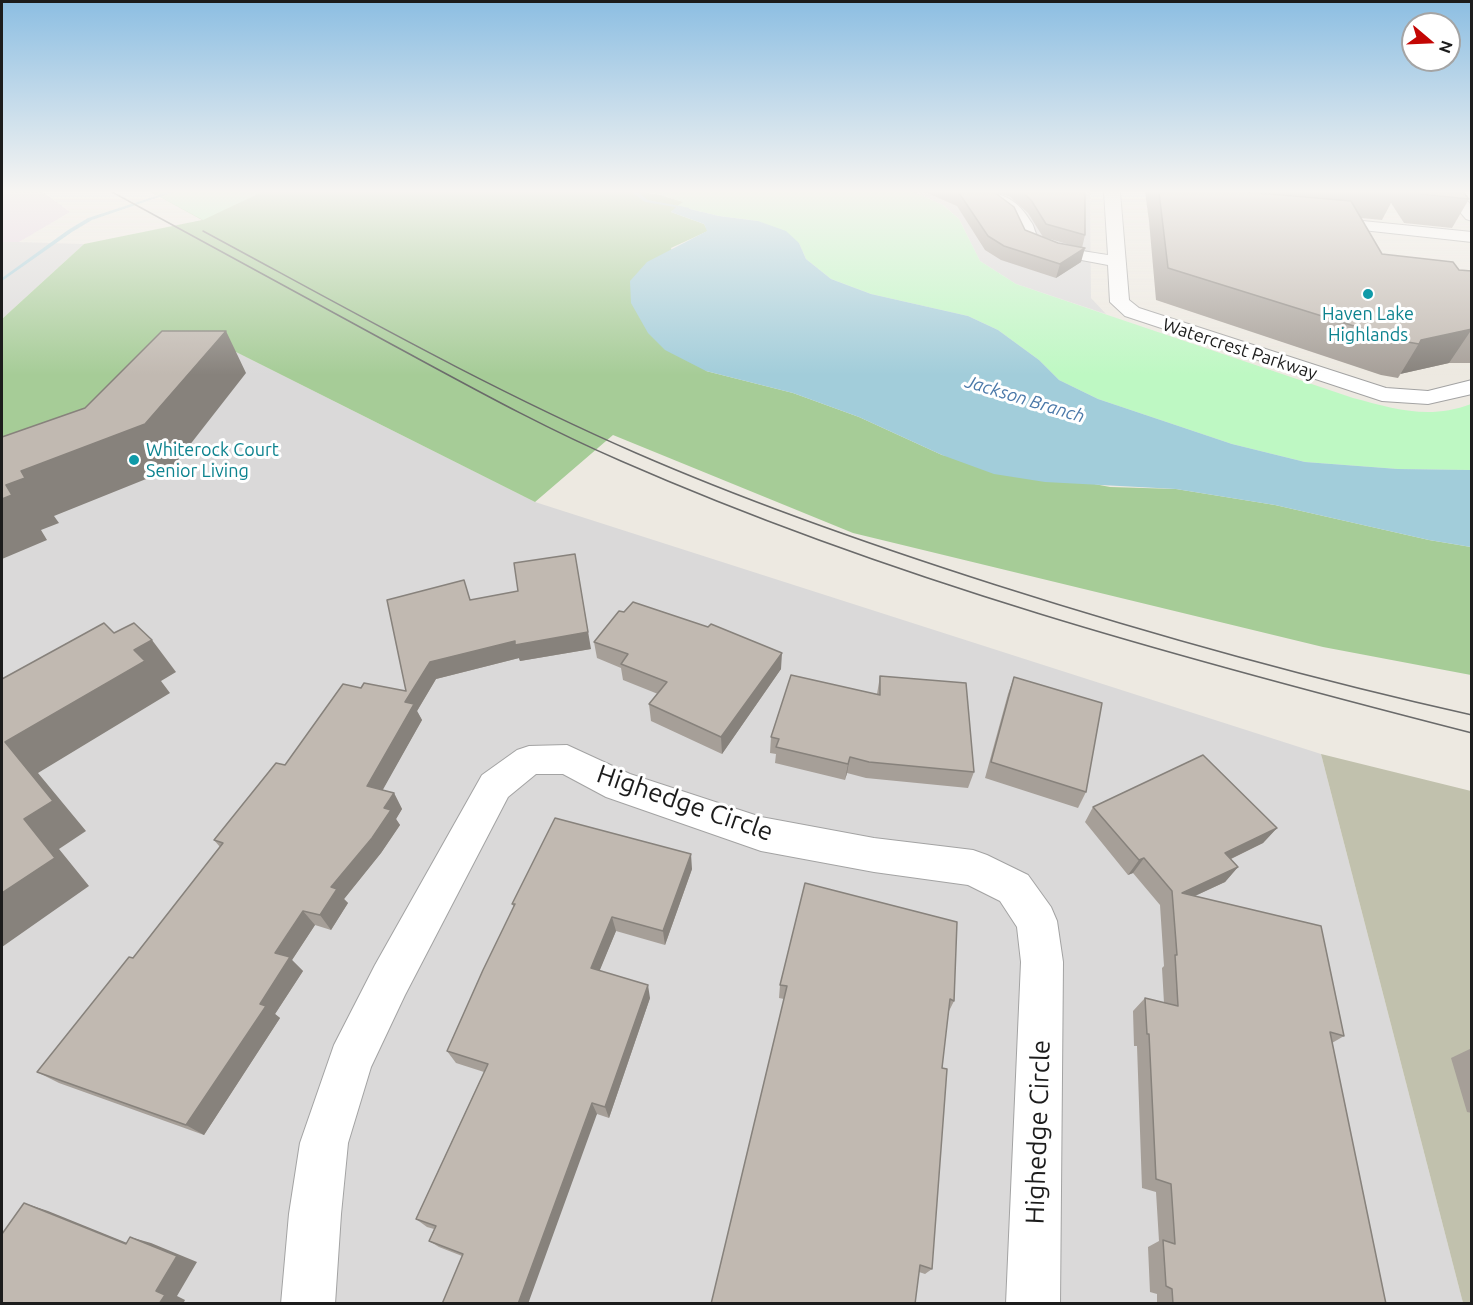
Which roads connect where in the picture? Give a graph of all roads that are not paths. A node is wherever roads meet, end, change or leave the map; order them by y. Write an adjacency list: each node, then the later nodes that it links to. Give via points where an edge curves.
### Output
1 (1063, 253): 3 (street)
2 (1116, 253): 3 (street, Watercrest Parkway)
3 (1117, 261): 4 (street, Watercrest Parkway, via 1120,302 1142,317 1382,394 1428,399)
4 (1472, 387)
5 (308, 1304): 6 (street, Highedge Circle, via 324,1143 350,1061 495,786 528,760 567,759 619,786 762,834 974,868 1014,888 1037,921 1042,963)
6 (1033, 1304)

